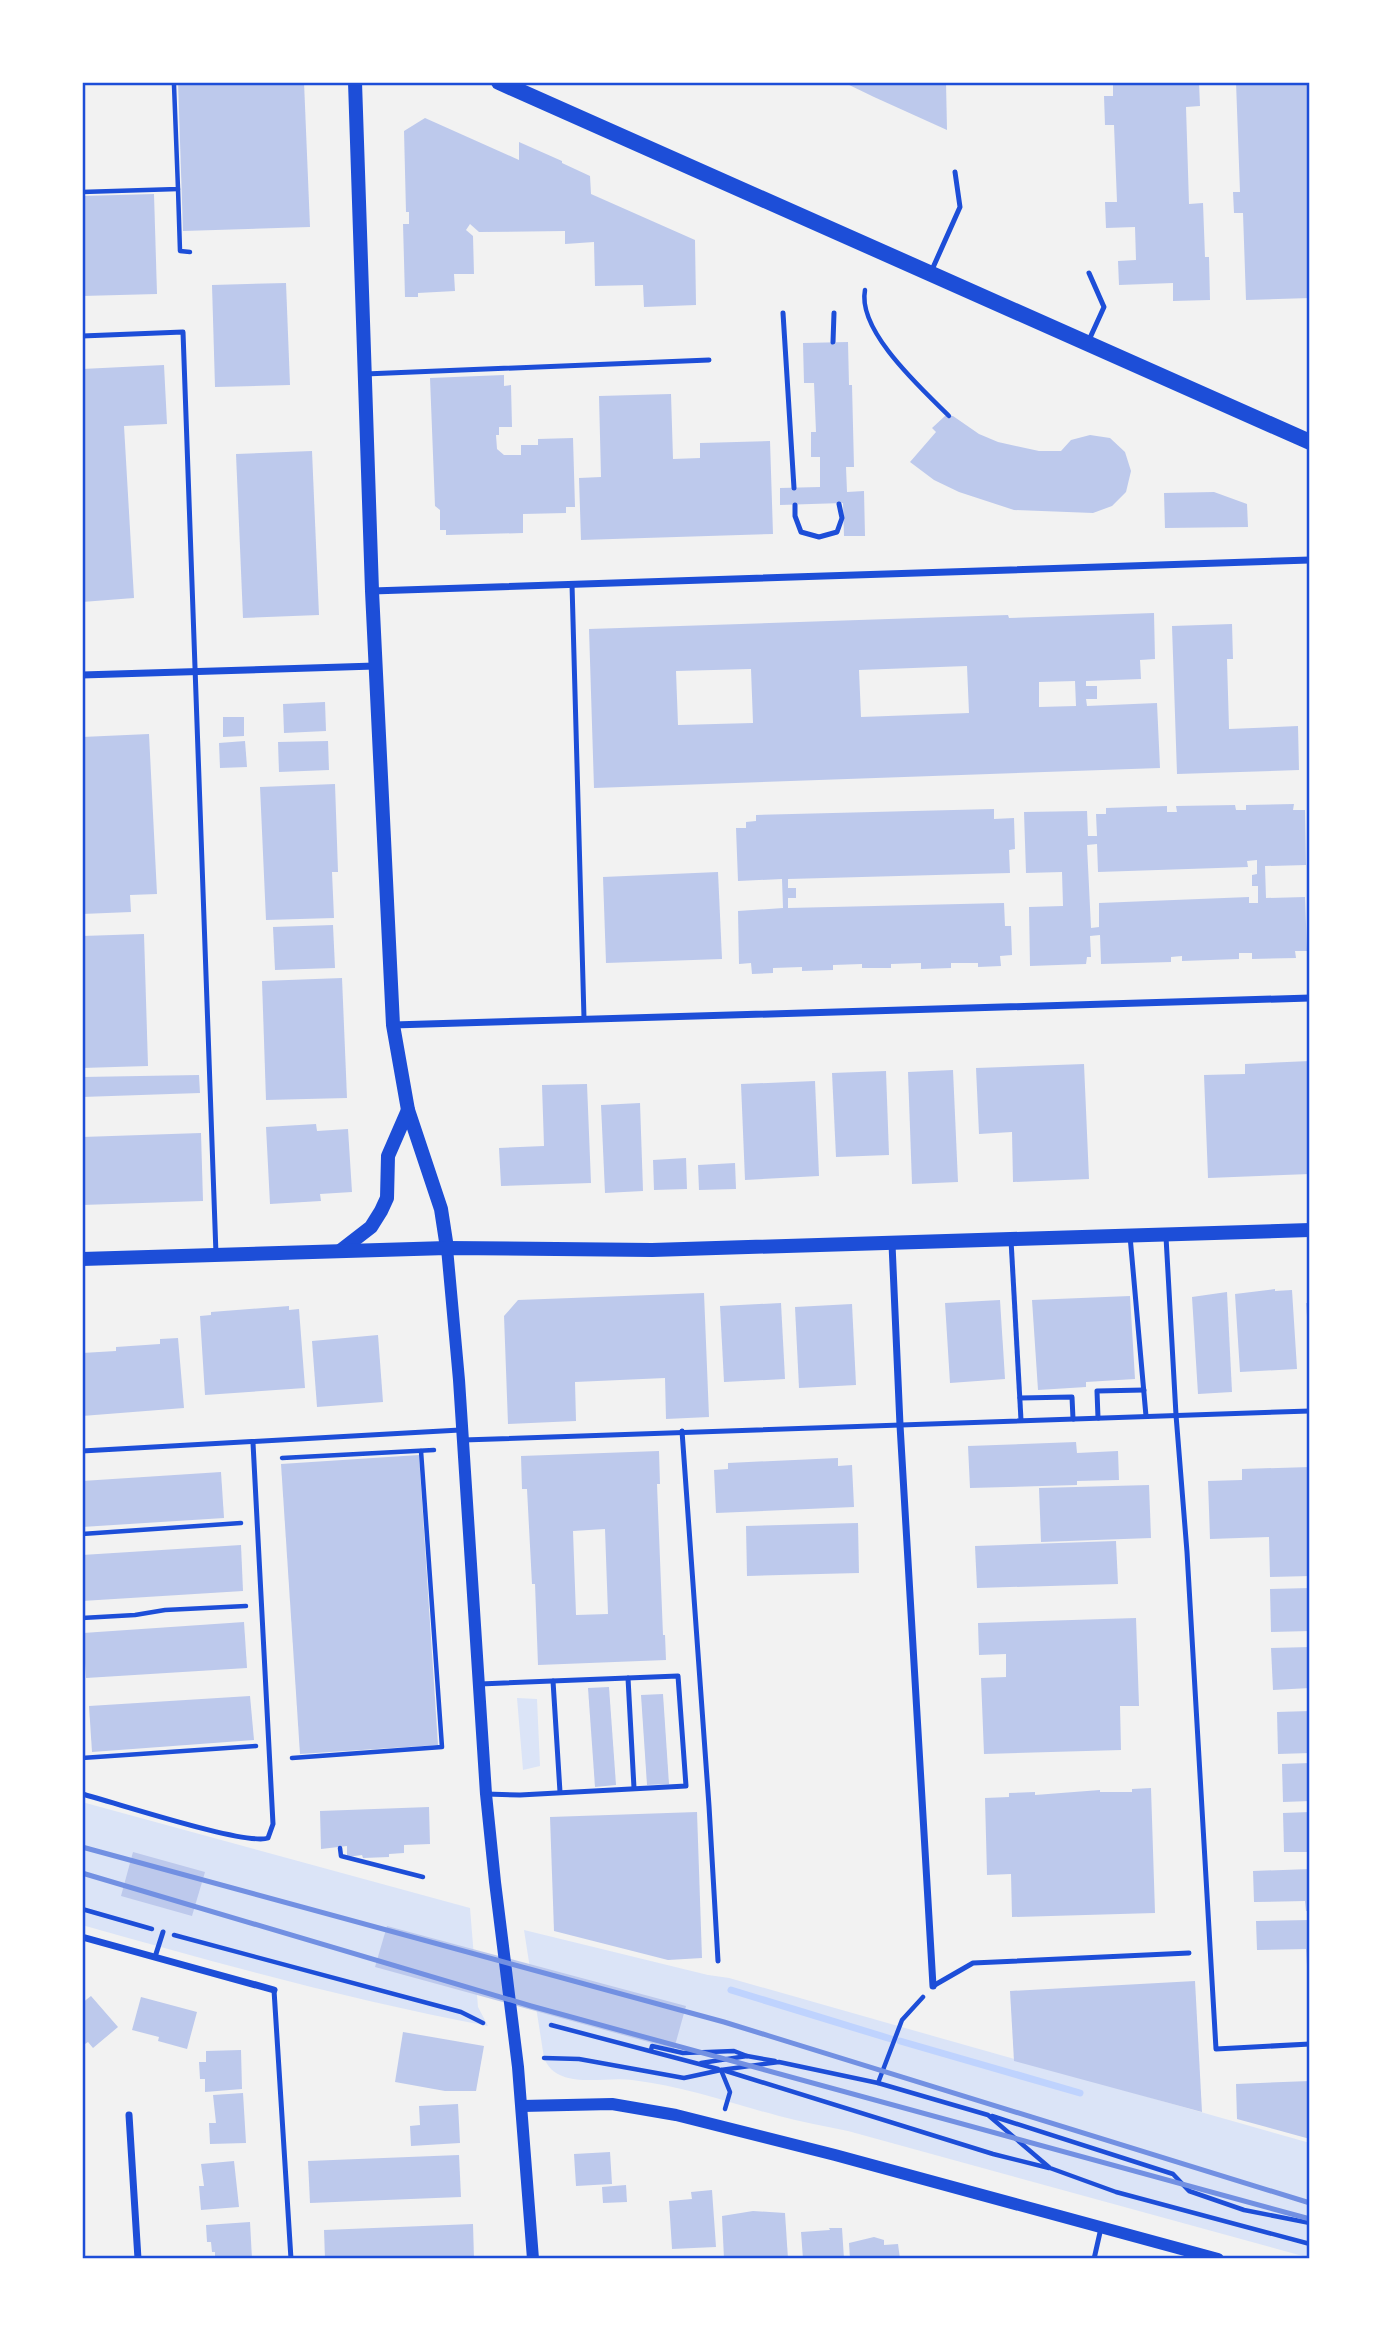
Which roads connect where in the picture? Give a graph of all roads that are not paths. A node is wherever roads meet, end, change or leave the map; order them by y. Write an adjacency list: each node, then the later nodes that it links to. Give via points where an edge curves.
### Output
1 (355, 82): 12 (main road)
2 (499, 82): 5 (main road)
3 (955, 172): 5 (lane, via 960,208)
4 (1089, 273): 10 (lane, via 1104,307)
5 (930, 275): 10 (main road)
6 (783, 313): 14 (lane)
7 (834, 313): 9 (lane)
8 (82, 336): 21 (lane, via 183,332)
9 (833, 342)
10 (1087, 344): 13 (main road)
11 (709, 360): 12 (lane)
12 (365, 374): 19 (main road)
13 (1310, 442)
14 (794, 488)
15 (839, 503): 16 (lane, via 842,518 837,532 819,537 801,531)
16 (795, 505)
17 (1310, 560): 18 (street)
18 (572, 583): 19 (street); 24 (lane)
19 (372, 590): 20 (main road)
20 (376, 666): 21 (street); 25 (main road)
21 (195, 672): 22 (street); 34 (lane)
22 (82, 675)
23 (1310, 998): 24 (street)
24 (584, 1018): 25 (street)
25 (393, 1025): 26 (main road)
26 (408, 1110): 32 (main road, via 441,1209); 33 (main road, via 388,1156 387,1198 382,1211 371,1227)
27 (1310, 1230): 28 (main road)
28 (1166, 1235): 29 (main road); 39 (lane)
29 (1130, 1236): 30 (main road); 36 (lane)
30 (1011, 1240): 31 (main road); 37 (lane)
31 (892, 1244): 32 (main road, via 652,1250); 44 (street)
32 (447, 1248): 33 (main road); 46 (street)
33 (340, 1251): 34 (main road)
34 (216, 1254): 35 (main road)
35 (82, 1259)
36 (1144, 1390): 40 (lane); 41 (lane, via 1097,1391)
37 (1020, 1398): 42 (lane, via 1072,1397); 43 (lane)
38 (1310, 1411): 39 (lane)
39 (1176, 1415): 40 (lane); 63 (lane, via 1216,2049)
40 (1146, 1416): 41 (lane)
41 (1098, 1418): 42 (lane)
42 (1073, 1419): 43 (lane)
43 (1021, 1420): 44 (lane)
44 (900, 1425): 45 (lane); 61 (street)
45 (682, 1432): 46 (lane); 60 (lane)
46 (462, 1435): 47 (lane); 51 (street)
47 (253, 1443): 48 (lane); 54 (lane, via 273,1824 268,1838 226,1834)
48 (82, 1451)
49 (628, 1678): 50 (lane); 52 (lane); 52 (lane, via 678,1676 685,1786)
50 (553, 1681): 51 (lane); 53 (lane)
51 (479, 1684): 55 (street)
52 (634, 1788): 53 (lane)
53 (560, 1792): 55 (lane)
54 (82, 1794)
55 (486, 1794): 64 (street)
56 (163, 1932): 59 (lane)
57 (82, 1937): 59 (street)
58 (1189, 1953): 61 (lane, via 973,1963)
59 (155, 1957): 62 (street)
60 (718, 1961)
61 (933, 1986)
62 (274, 1990): 68 (lane)
63 (1310, 2044)
64 (522, 2106): 66 (street, via 612,2104 676,2115); 69 (street)
65 (129, 2115): 67 (street)
66 (1101, 2225): 70 (lane); 71 (street)
67 (138, 2259)
68 (291, 2259)
69 (533, 2259)
70 (1094, 2259)
71 (1218, 2259)

